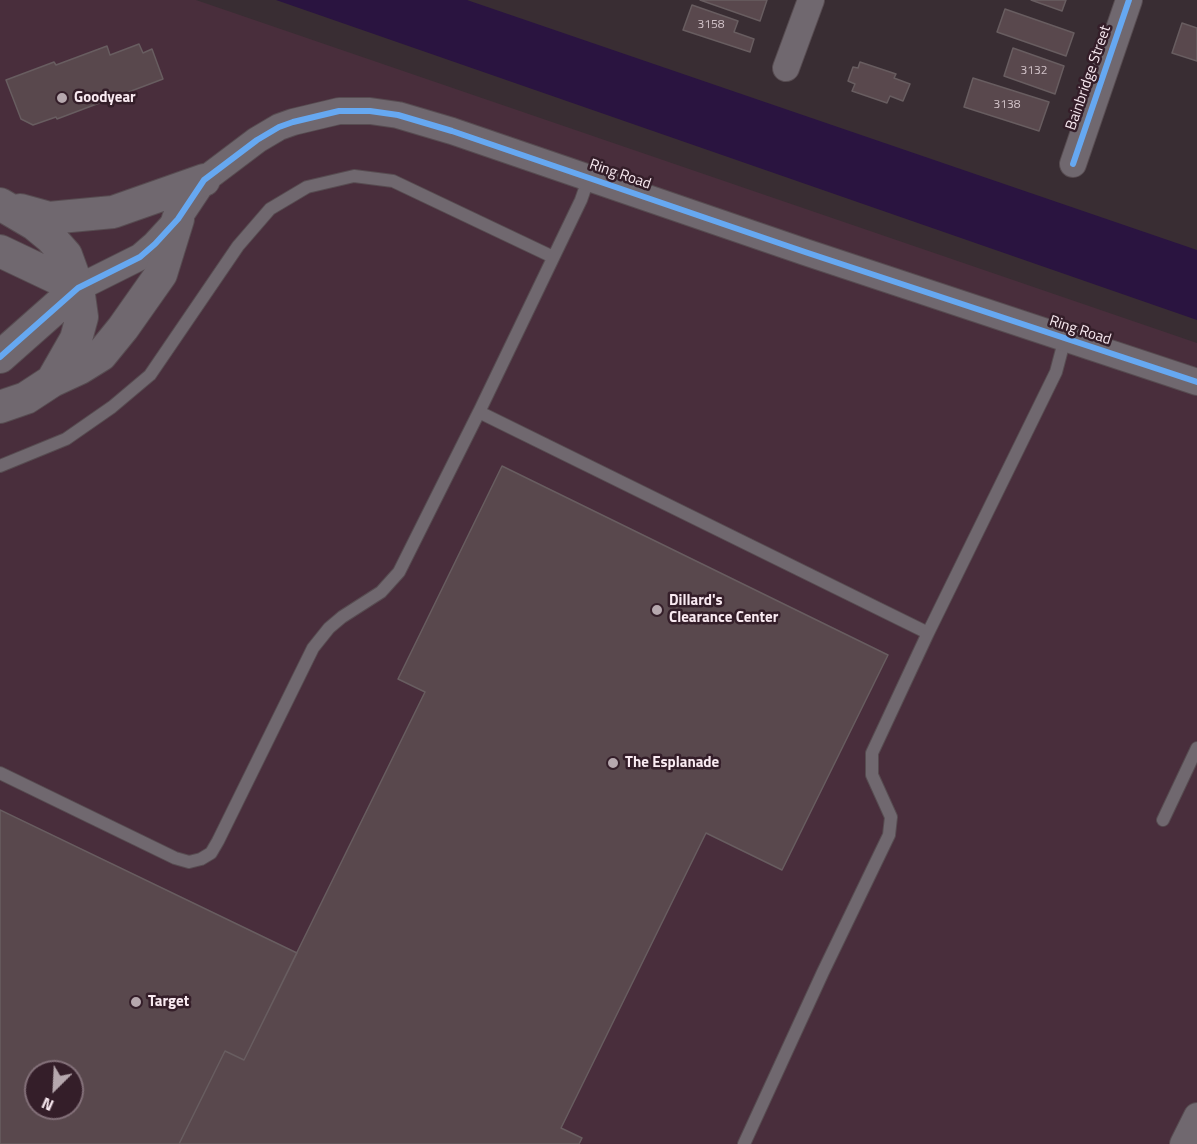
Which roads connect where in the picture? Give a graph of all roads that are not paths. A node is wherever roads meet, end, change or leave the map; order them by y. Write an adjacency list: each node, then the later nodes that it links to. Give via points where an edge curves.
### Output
1 (811, 0): 3 (street)
2 (1129, 0): 4 (street, Bainbridge Street)
3 (786, 68)
4 (1073, 164)
5 (589, 177): 6 (street, Ring Road, via 398,115 339,111 279,127); 10 (lane); 12 (street, Ring Road)
6 (204, 180): 7 (street, via 92,216 49,218); 8 (street, Ring Road)
7 (2, 205): 11 (street, via 51,238 66,255)
8 (178, 219): 11 (street, Ring Road, via 141,257); 14 (street, via 161,274 123,328 101,355)
9 (0, 251): 11 (street)
10 (553, 257): 17 (lane); 18 (lane, via 393,180 354,176 307,187 270,209 244,239 150,375 66,439)
11 (78, 288): 13 (street); 14 (street, via 82,317 76,339)
12 (1065, 338): 15 (street, Ring Road); 19 (lane, via 1056,372)
13 (0, 357)
14 (52, 381): 16 (street, via 26,398)
15 (1197, 382)
16 (0, 407)
17 (479, 412): 19 (lane); 21 (lane, via 399,572 381,592 328,628 313,648 211,853 189,862 175,858)
18 (0, 466)
19 (928, 633): 24 (lane, via 872,753 872,775 891,817 889,835)
20 (1197, 748): 22 (lane)
21 (0, 773)
22 (1163, 819)
23 (1197, 1116): 25 (street)
24 (744, 1144)
25 (1183, 1144)

